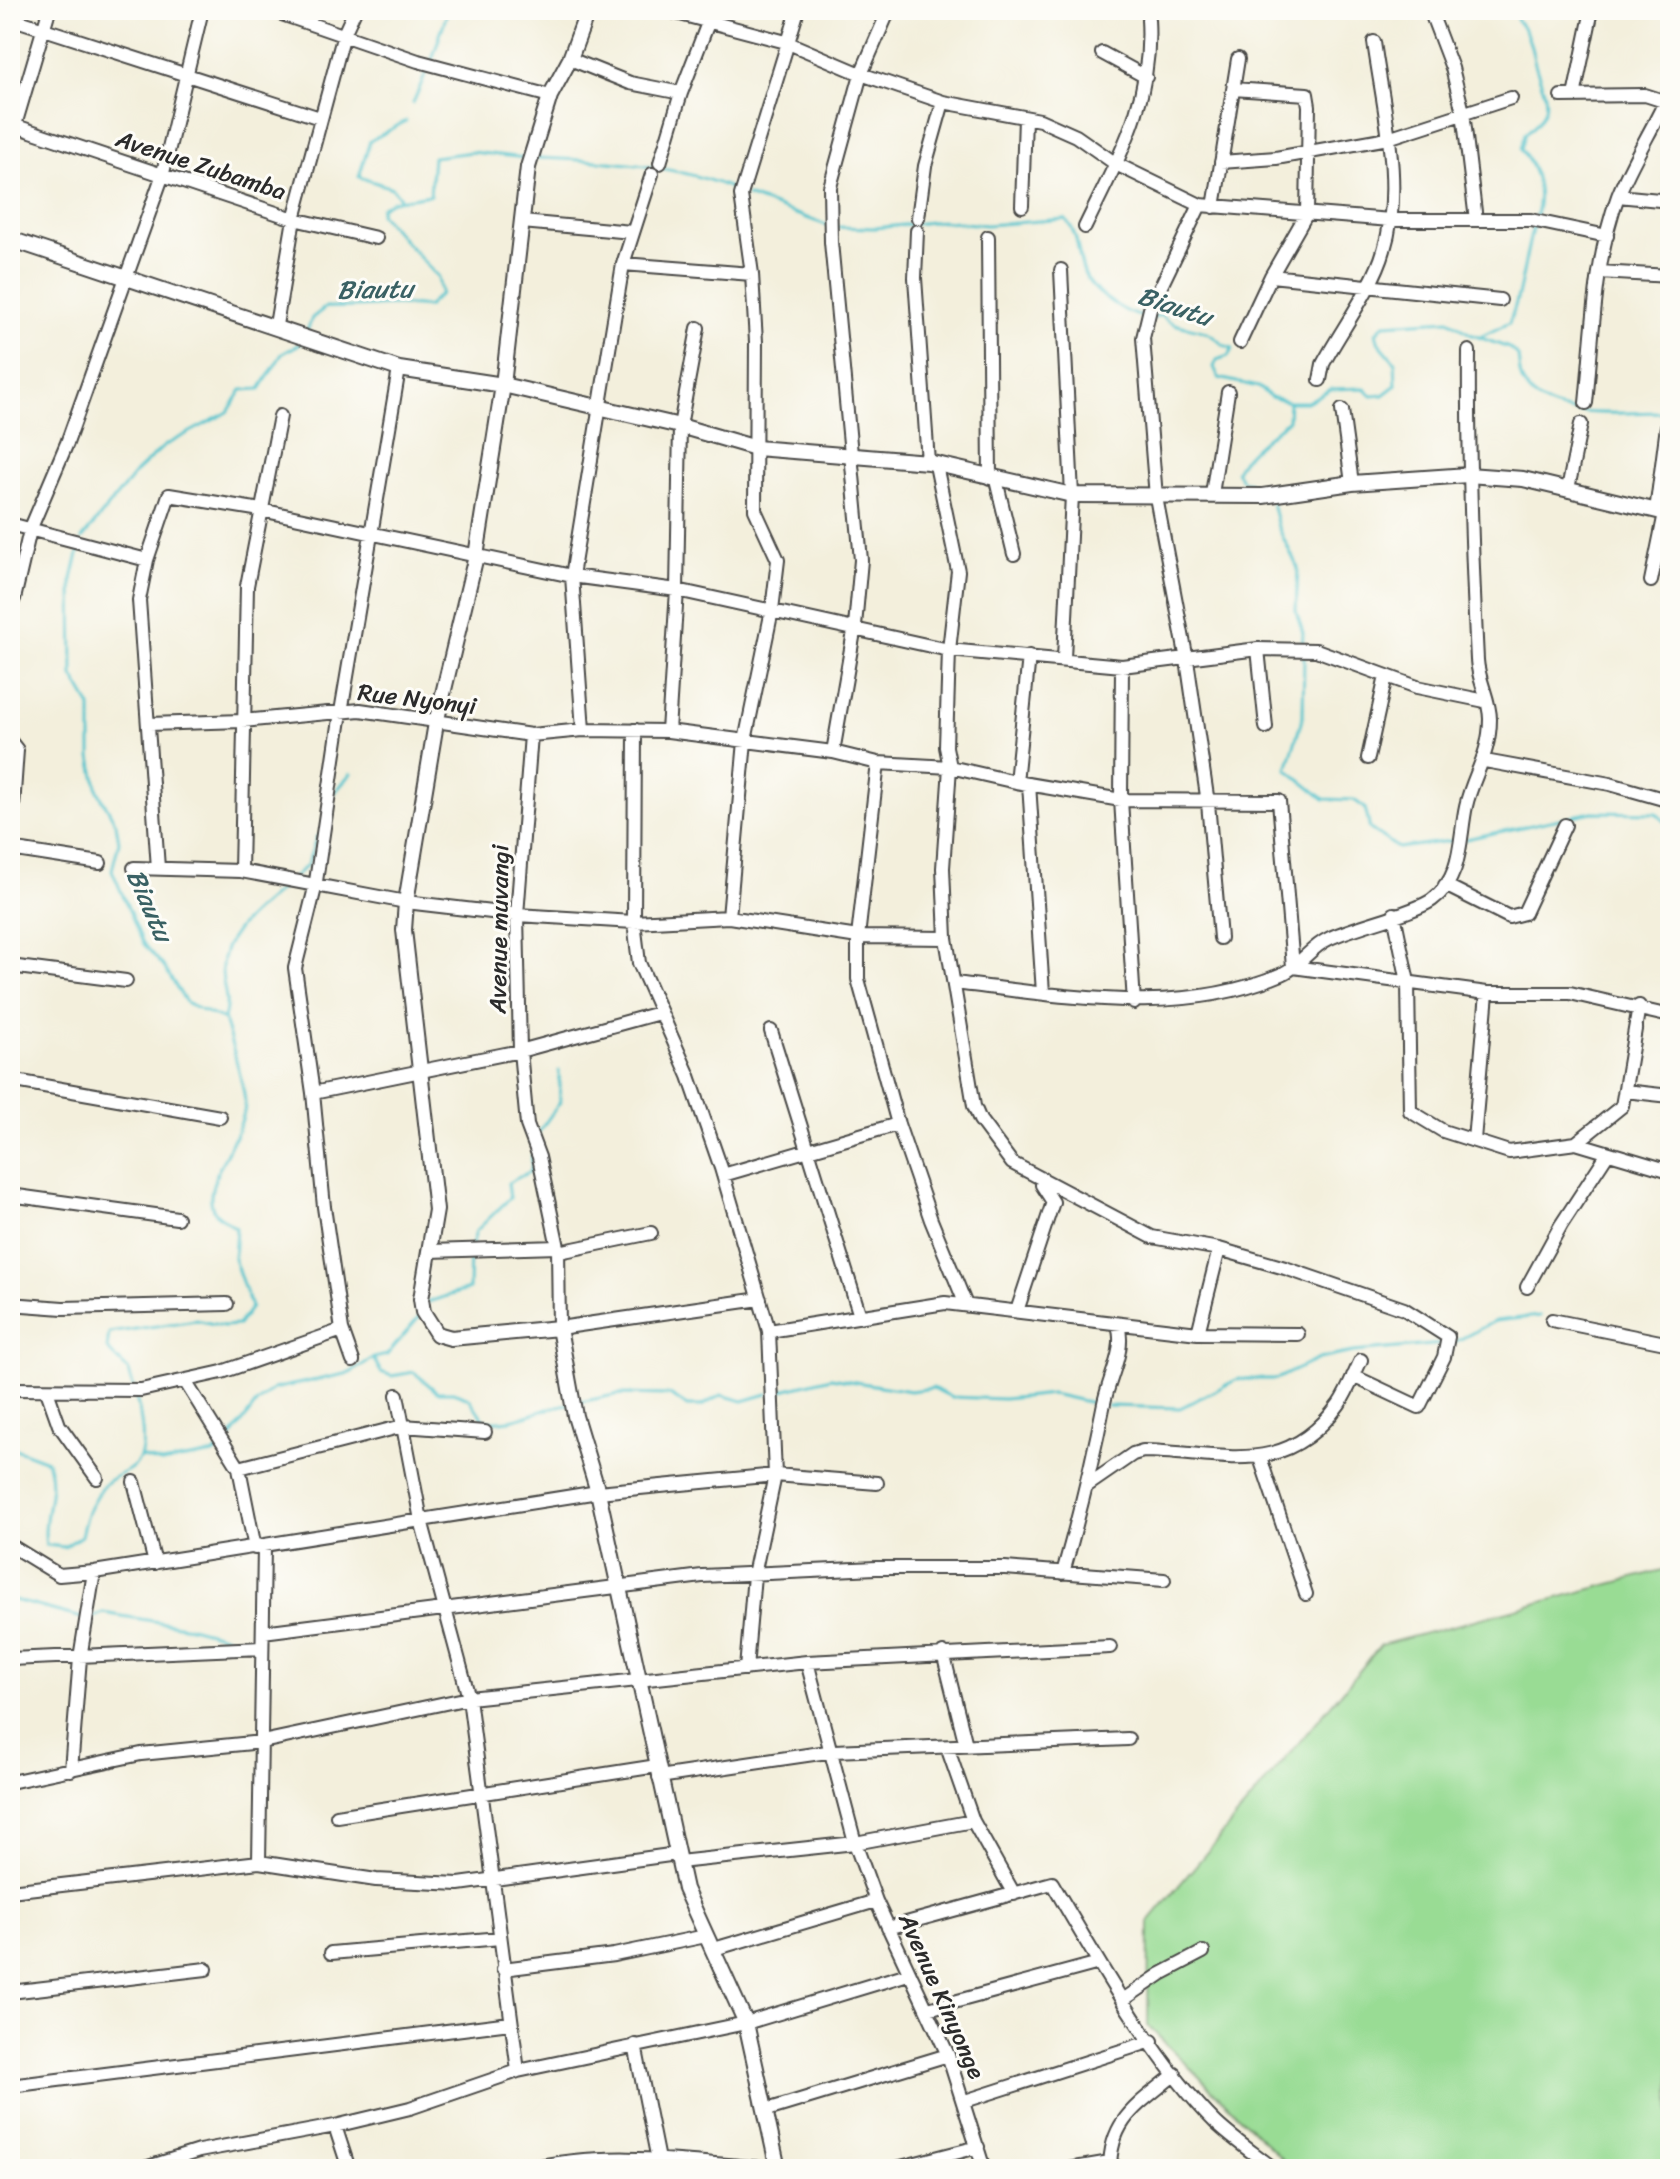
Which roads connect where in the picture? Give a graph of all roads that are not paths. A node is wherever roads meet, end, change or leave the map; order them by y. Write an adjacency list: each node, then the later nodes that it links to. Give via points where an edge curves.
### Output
1 (49, 10): 14 (street)
2 (202, 10): 23 (street)
3 (270, 10): 15 (street)
4 (355, 10): 15 (street)
5 (665, 10): 11 (street)
6 (798, 10): 16 (street)
7 (889, 10): 21 (street)
8 (1592, 10): 28 (street, via 1567,96)
9 (585, 11): 19 (street)
10 (1431, 13): 30 (street)
11 (710, 16): 16 (street); 25 (street)
12 (10, 18): 14 (street)
13 (1148, 19): 22 (street)
14 (43, 29): 23 (street); 33 (street)
15 (344, 34): 26 (street, via 418,61); 31 (street)
16 (786, 42): 21 (street); 59 (street, via 741,191)
17 (1374, 42): 34 (street)
18 (1102, 53): 22 (street)
19 (570, 59): 25 (street, via 630,83); 26 (street)
20 (1238, 59): 24 (street)
21 (861, 74): 29 (street); 83 (street, via 830,187)
22 (1146, 77): 38 (street)
23 (188, 78): 31 (street); 39 (street)
24 (1233, 89): 36 (street, via 1307,94); 37 (street)
25 (681, 93): 51 (street)
26 (550, 96): 49 (street, via 530,160)
27 (1511, 98): 30 (street)
28 (1668, 98): 40 (street)
29 (943, 102): 32 (street); 84 (street, via 925,166 915,278)
30 (1463, 112): 34 (street); 48 (street)
31 (320, 118): 46 (street)
32 (1025, 118): 38 (street, via 1076,136); 43 (street)
33 (12, 125): 35 (street); 39 (street, Avenue Zubamba)
34 (1388, 138): 36 (street); 47 (street)
35 (10, 142)
36 (1308, 149): 37 (street, via 1276,158); 45 (street)
37 (1221, 162): 44 (street)
38 (1116, 164): 42 (street); 50 (street)
39 (162, 177): 46 (street, Avenue Zubamba); 62 (street)
40 (1618, 196): 41 (street); 52 (street)
41 (1670, 201)
42 (1200, 205): 44 (street); 91 (street, via 1150,309 1143,338)
43 (1022, 206)
44 (1214, 207): 45 (street)
45 (1307, 213): 47 (street); 60 (street)
46 (294, 219): 54 (street, Avenue Zubamba); 65 (street)
47 (1391, 220): 48 (street); 63 (street, via 1384,253)
48 (1476, 220): 52 (street, via 1536,222)
49 (522, 222): 51 (street); 71 (street)
50 (1085, 227)
51 (632, 232): 56 (street)
52 (1607, 236): 58 (street)
53 (988, 237): 86 (street)
54 (376, 238)
55 (10, 239): 62 (street)
56 (623, 264): 59 (street); 75 (street)
57 (1061, 270): 90 (street)
58 (1599, 272): 61 (street); 74 (street)
59 (752, 274): 82 (street)
60 (1271, 276): 63 (street); 67 (street)
61 (1670, 276)
62 (127, 278): 65 (street); 95 (street)
63 (1365, 288): 64 (street); 70 (street, via 1323,364)
64 (1500, 300)
65 (276, 325): 69 (street)
66 (698, 328): 80 (street)
67 (1240, 342)
68 (1469, 351): 85 (street)
69 (399, 369): 71 (street); 96 (street)
70 (1320, 380)
71 (503, 385): 75 (street); 98 (street)
72 (1228, 392): 89 (street)
73 (1670, 398): 76 (street)
74 (1586, 403)
75 (602, 408): 80 (street); 100 (street)
76 (1669, 408)
77 (1342, 410): 87 (street)
78 (280, 416): 92 (street)
79 (1581, 424): 88 (street)
80 (680, 426): 82 (street); 102 (street)
81 (1667, 426): 93 (street)
82 (756, 448): 83 (street); 104 (street, via 755,510 778,560)
83 (849, 458): 84 (street); 105 (street, via 861,560)
84 (932, 464): 86 (street); 107 (street, via 958,571)
85 (1468, 475): 87 (street); 88 (street); 113 (street, via 1477,666)
86 (993, 479): 90 (street); 97 (street)
87 (1352, 483): 89 (street, via 1270,495)
88 (1568, 489): 93 (street)
89 (1212, 494): 91 (street)
90 (1072, 495): 91 (street); 109 (street)
91 (1156, 497): 110 (street)
92 (261, 510): 96 (street); 99 (street, via 169,495); 115 (street, via 247,586)
93 (1664, 513): 101 (street)
94 (10, 524): 95 (street)
95 (30, 530): 99 (street); 103 (street)
96 (371, 533): 98 (street); 114 (street)
97 (1014, 554)
98 (476, 556): 100 (street); 116 (street)
99 (147, 560): 117 (street, via 139,600)
100 (572, 576): 102 (street); 119 (street)
101 (1651, 581)
102 (677, 590): 104 (street); 121 (street)
103 (14, 599)
104 (772, 610): 105 (street); 124 (street)
105 (855, 626): 107 (street); 125 (street)
106 (1258, 649): 110 (street); 112 (street, via 1316,650); 118 (street)
107 (949, 650): 108 (street); 129 (street)
108 (1029, 656): 109 (street); 130 (street)
109 (1064, 658): 111 (street)
110 (1187, 660): 111 (street); 133 (street)
111 (1122, 666): 131 (street)
112 (1386, 676): 113 (street); 126 (street)
113 (1485, 701): 127 (street, via 1490,716)
114 (341, 712): 115 (street, Rue Nyonyi); 116 (street, Rue Nyonyi, via 360,710); 141 (street)
115 (242, 721): 117 (street, Rue Nyonyi); 139 (street)
116 (436, 723): 122 (street, Rue Nyonyi); 142 (street)
117 (149, 724): 138 (street)
118 (1266, 727)
119 (583, 730): 120 (street, Rue Nyonyi); 122 (street, Rue Nyonyi)
120 (635, 730): 121 (street, Rue Nyonyi); 146 (street)
121 (668, 731): 124 (street, Rue Nyonyi)
122 (531, 735): 144 (street, Avenue muvangi)
123 (10, 741): 135 (street, via 17,750)
124 (745, 741): 125 (street, Rue Nyonyi); 145 (street)
125 (833, 752): 128 (street, Rue Nyonyi)
126 (1368, 758)
127 (1485, 761): 132 (street); 140 (street, via 1467,804 1459,860)
128 (878, 763): 129 (street, Rue Nyonyi); 147 (street)
129 (950, 767): 130 (street, Rue Nyonyi); 148 (street, via 943,868)
130 (1023, 783): 131 (street, Rue Nyonyi); 155 (street)
131 (1121, 800): 133 (street, Rue Nyonyi); 157 (street)
132 (1670, 801)
133 (1208, 803): 149 (street); 151 (street, Rue Nyonyi, via 1279,801)
134 (1565, 825): 140 (street, via 1524,913 1509,917)
135 (10, 850): 136 (street)
136 (100, 863)
137 (134, 868): 138 (street)
138 (158, 868): 139 (street)
139 (241, 871): 141 (street)
140 (1445, 885): 143 (street, via 1432,901)
141 (315, 888): 142 (street); 166 (street, via 295,968)
142 (406, 902): 144 (street); 163 (street, via 404,930)
143 (1394, 914): 151 (street, via 1324,941); 153 (street)
144 (517, 915): 146 (street); 162 (street, Avenue muvangi)
145 (729, 917): 146 (street); 147 (street)
146 (634, 922): 159 (street, via 639,963)
147 (858, 937): 148 (street); 169 (street, via 858,979)
148 (946, 938): 154 (street)
149 (1220, 938)
150 (10, 966): 152 (street)
151 (1293, 967): 153 (street); 157 (street, via 1223,994)
152 (126, 981)
153 (1408, 982): 156 (street); 170 (street, via 1410,1111 1443,1131)
154 (954, 983): 155 (street); 176 (street, via 980,1120 1012,1163)
155 (1043, 993): 157 (street)
156 (1487, 993): 158 (street, via 1570,993); 170 (street)
157 (1134, 1003)
158 (1639, 1006): 160 (street); 165 (street)
159 (659, 1013): 162 (street); 175 (street, via 689,1076)
160 (1670, 1016)
161 (771, 1031): 172 (street)
162 (520, 1051): 163 (street); 181 (street, Avenue muvangi, via 527,1125)
163 (419, 1070): 166 (street); 182 (street, via 436,1210)
164 (10, 1080): 168 (street)
165 (1625, 1091): 167 (street); 171 (street, via 1622,1106)
166 (313, 1093): 193 (street)
167 (1670, 1096)
168 (220, 1117)
169 (898, 1124): 172 (street); 187 (street)
170 (1474, 1140): 171 (street, via 1509,1152)
171 (1576, 1143): 173 (street)
172 (808, 1152): 175 (street); 189 (street)
173 (1608, 1153): 174 (street); 183 (street)
174 (1670, 1171)
175 (723, 1175): 184 (street)
176 (1034, 1178): 180 (street, via 1152,1237); 188 (street, via 1052,1194 1053,1202)
177 (10, 1195): 178 (street)
178 (177, 1218)
179 (651, 1233): 181 (street)
180 (1219, 1249): 195 (street); 200 (street, via 1404,1309 1448,1337 1419,1407)
181 (559, 1250): 182 (street); 192 (street, Avenue muvangi)
182 (430, 1251): 192 (street, via 421,1299 437,1334 451,1338)
183 (1527, 1287)
184 (760, 1299): 192 (street); 194 (street)
185 (10, 1304): 186 (street)
186 (227, 1304)
187 (966, 1305): 188 (street); 189 (street, via 945,1303)
188 (1017, 1311): 191 (street)
189 (860, 1316): 194 (street)
190 (1552, 1320): 197 (street)
191 (1118, 1325): 195 (street); 213 (street, via 1122,1337)
192 (559, 1328): 214 (street)
193 (342, 1330): 199 (street); 201 (street)
194 (769, 1331): 209 (street)
195 (1198, 1333): 196 (street)
196 (1298, 1334)
197 (1670, 1344)
198 (1361, 1360): 200 (street)
199 (353, 1361)
200 (1353, 1376): 207 (street, via 1339,1403 1315,1429 1276,1455)
201 (185, 1381): 203 (street, via 124,1392); 208 (street)
202 (10, 1389): 203 (street)
203 (47, 1391): 210 (street, via 59,1425)
204 (397, 1395): 205 (street)
205 (403, 1426): 206 (street); 208 (street); 215 (street)
206 (485, 1432)
207 (1260, 1458): 213 (street, via 1143,1451); 224 (street)
208 (239, 1468): 217 (street)
209 (775, 1475): 212 (street); 214 (street); 221 (street)
210 (97, 1478)
211 (134, 1482): 218 (street)
212 (877, 1483)
213 (1088, 1485): 220 (street)
214 (598, 1492): 215 (street); 223 (street)
215 (421, 1520): 217 (street); 225 (street)
216 (10, 1545): 219 (street, via 59,1575)
217 (259, 1547): 218 (street); 226 (street)
218 (155, 1563): 219 (street)
219 (94, 1572): 230 (street)
220 (1063, 1573): 221 (street, via 876,1568); 222 (street)
221 (754, 1575): 223 (street); 233 (street)
222 (1164, 1580)
223 (620, 1585): 225 (street); 234 (street)
224 (1306, 1594)
225 (447, 1607): 226 (street); 235 (street)
226 (263, 1632): 228 (street)
227 (1110, 1647): 229 (street)
228 (262, 1648): 230 (street); 237 (street)
229 (943, 1653): 232 (street); 238 (street)
230 (80, 1658): 231 (street); 241 (street)
231 (10, 1659)
232 (807, 1662): 233 (street); 240 (street, Avenue Kinyonge)
233 (746, 1669): 234 (street)
234 (640, 1679): 235 (street); 242 (street)
235 (469, 1698): 237 (street); 244 (street)
236 (1128, 1739): 238 (street)
237 (262, 1742): 241 (street, via 141,1754); 249 (street)
238 (966, 1745): 239 (street)
239 (947, 1747): 240 (street); 246 (street)
240 (834, 1751): 242 (street); 247 (street, Avenue Kinyonge)
241 (71, 1770): 243 (street)
242 (658, 1772): 244 (street); 248 (street)
243 (10, 1782)
244 (483, 1793): 245 (street); 250 (street)
245 (337, 1816)
246 (973, 1821): 247 (street); 252 (street)
247 (855, 1843): 248 (street); 253 (street, Avenue Kinyonge)
248 (678, 1858): 250 (street); 256 (street, via 685,1889)
249 (259, 1862): 250 (street, via 376,1880); 251 (street)
250 (494, 1881): 255 (street)
251 (10, 1891)
252 (1014, 1894): 254 (street); 259 (street, via 1052,1883)
253 (876, 1901): 254 (street, Avenue Kinyonge); 256 (street)
254 (888, 1928): 262 (street, Avenue Kinyonge)
255 (500, 1938): 258 (street); 261 (street)
256 (710, 1942): 261 (street); 267 (street)
257 (1203, 1952): 264 (street)
258 (331, 1953)
259 (1099, 1963): 264 (street); 265 (street)
260 (206, 1969): 263 (street)
261 (503, 1969): 266 (street)
262 (908, 1974): 265 (street, Avenue Kinyonge); 267 (street)
263 (10, 1992)
264 (1123, 2000): 268 (street)
265 (928, 2009): 270 (street, Avenue Kinyonge)
266 (510, 2023): 271 (street); 273 (street)
267 (746, 2023): 269 (street); 275 (street)
268 (1152, 2041): 272 (street); 274 (street)
269 (635, 2045): 271 (street); 278 (street)
270 (948, 2055): 274 (street, Avenue Kinyonge); 275 (street)
271 (518, 2071): 276 (street, via 410,2108)
272 (1175, 2074): 279 (street, via 1120,2121 1111,2142); 289 (street, via 1216,2123)
273 (10, 2086)
274 (965, 2101): 277 (street, Avenue Kinyonge)
275 (767, 2110): 285 (street)
276 (335, 2126): 282 (street, via 199,2151); 283 (street)
277 (978, 2147): 286 (street); 287 (street, Avenue Kinyonge)
278 (658, 2160): 284 (street, via 551,2163); 285 (street)
279 (1113, 2167): 288 (street)
280 (75, 2169): 281 (street)
281 (93, 2169)
282 (142, 2169)
283 (349, 2169)
284 (528, 2169)
285 (776, 2169)
286 (893, 2169)
287 (984, 2169)
288 (1069, 2169)
289 (1274, 2169)

